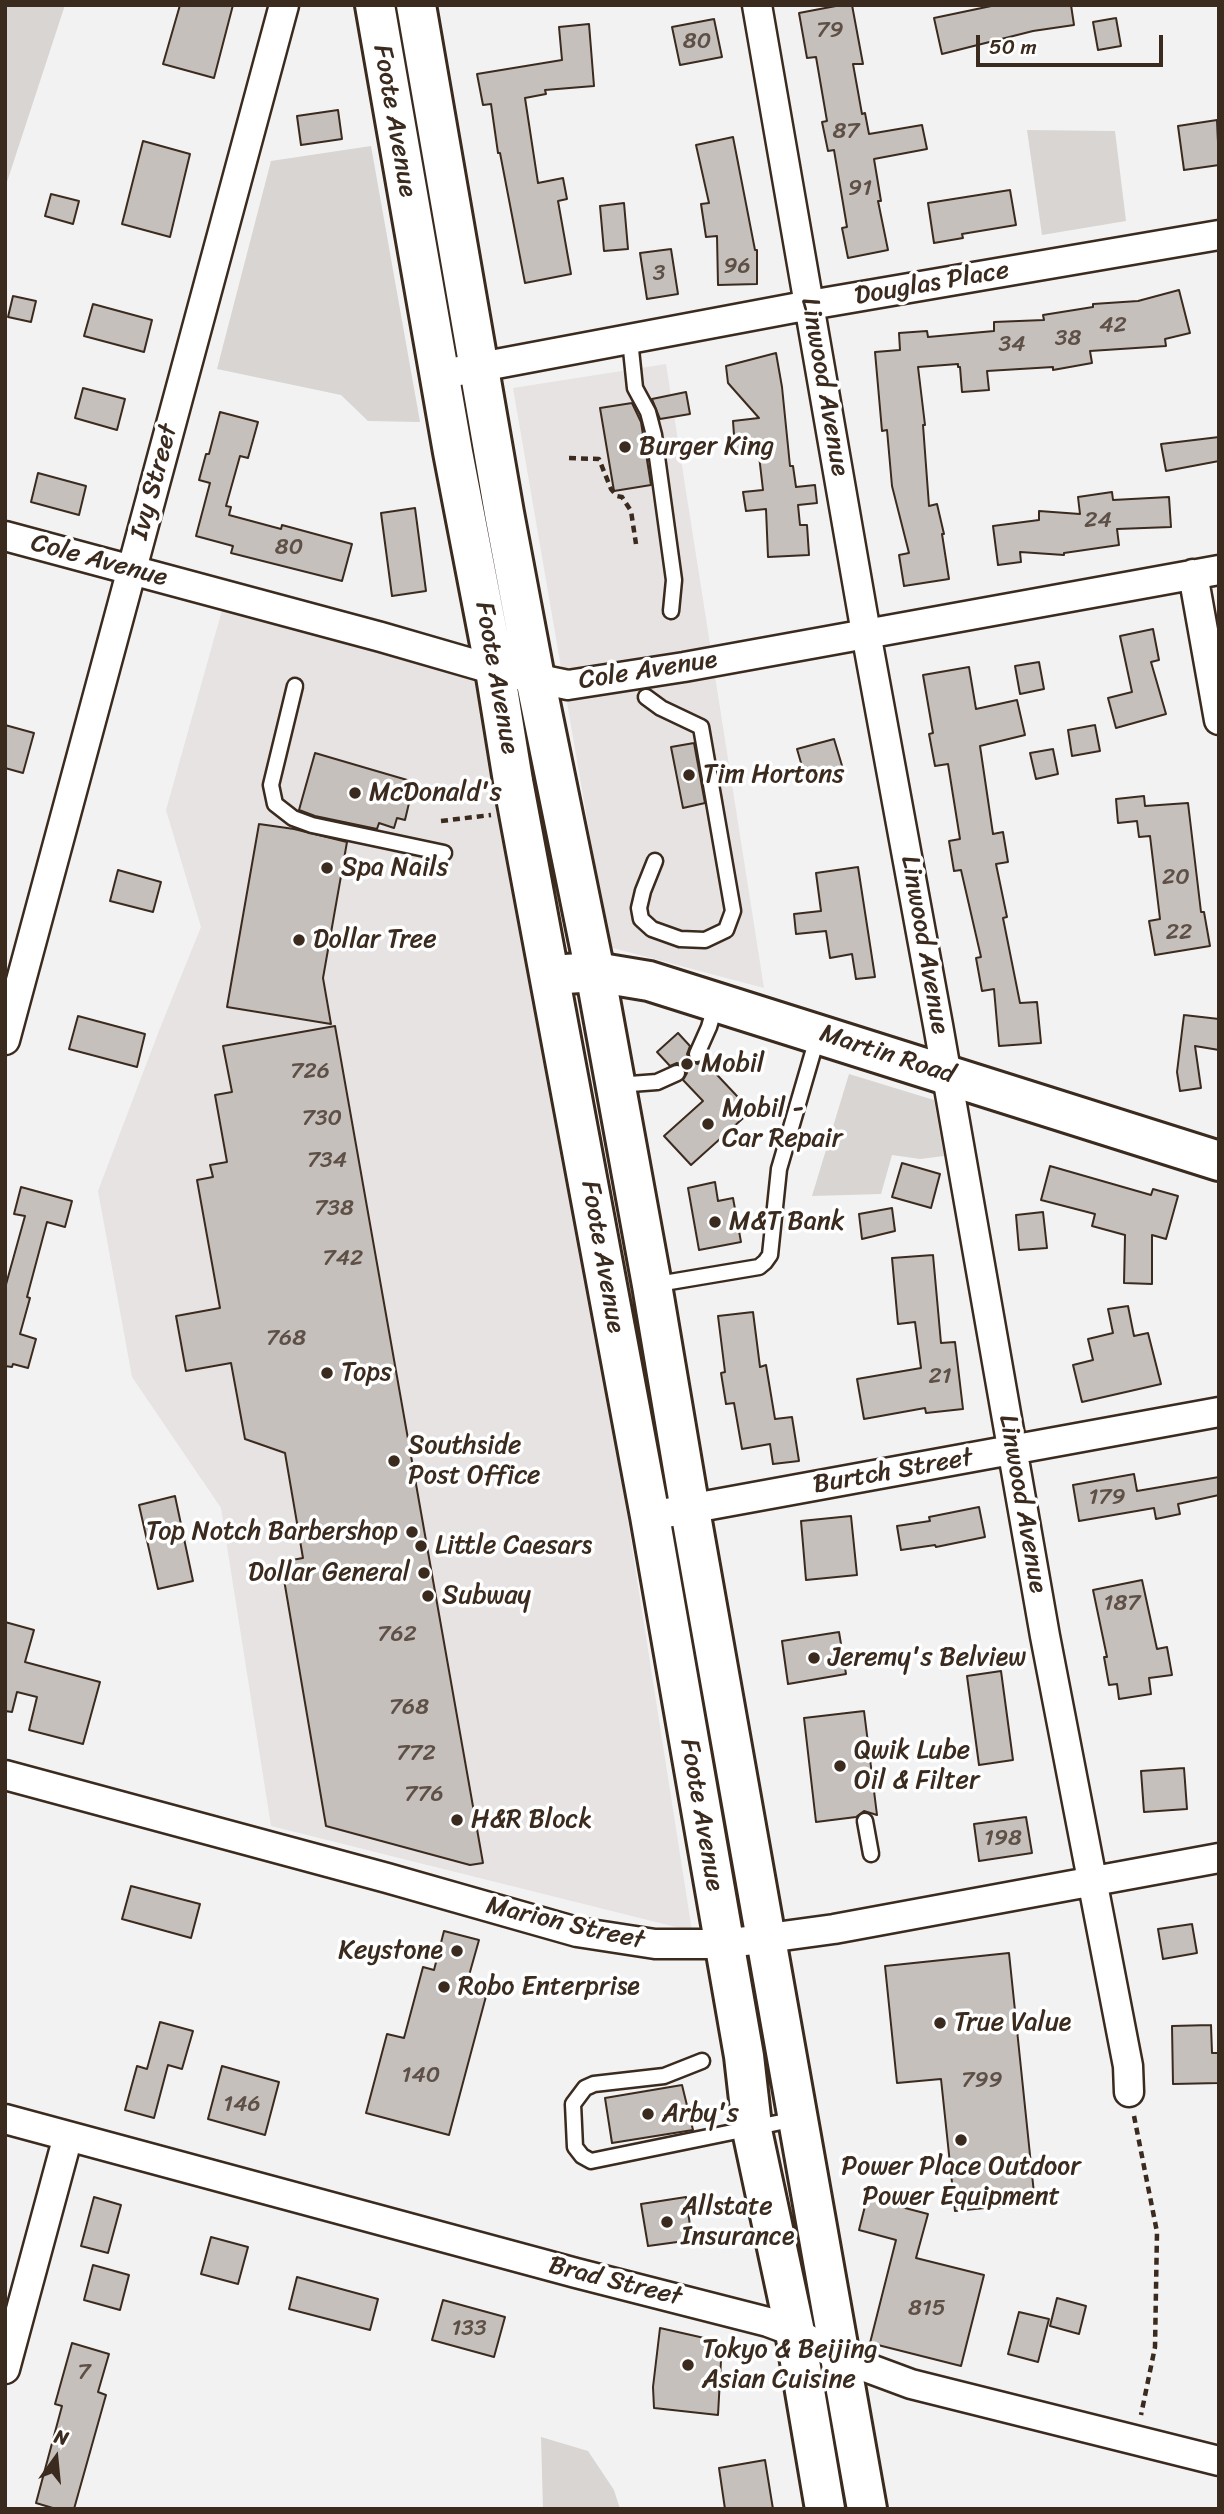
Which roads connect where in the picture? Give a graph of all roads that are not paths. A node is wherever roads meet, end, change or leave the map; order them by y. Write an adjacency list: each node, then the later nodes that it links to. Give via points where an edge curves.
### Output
1 (284, 5): 11 (street, Ivy Street)
2 (374, 5): 9 (main road, Foote Avenue)
3 (416, 5): 8 (main road, Foote Avenue)
4 (757, 5): 6 (street, Linwood Avenue)
5 (1219, 235): 6 (street, Douglas Place)
6 (810, 306): 7 (street, Douglas Place); 14 (street, Linwood Avenue)
7 (630, 340): 8 (street, Douglas Place); 13 (lane, via 635,388 654,435 674,580)
8 (481, 367): 9 (street, Douglas Place); 16 (main road, Foote Avenue)
9 (439, 373): 15 (main road, Foote Avenue)
10 (5, 536): 11 (street, Cole Avenue)
11 (131, 570): 15 (street, Cole Avenue); 26 (street, Ivy Street)
12 (1206, 572): 14 (street, Cole Avenue); 19 (street)
13 (671, 611)
14 (866, 632): 16 (street, Cole Avenue, via 568,685); 29 (street, Linwood Avenue)
15 (495, 670): 16 (street, Cole Avenue); 23 (main road, Foote Avenue)
16 (535, 678): 22 (main road, Foote Avenue)
17 (295, 686): 20 (lane, via 271,785 275,804 312,825)
18 (646, 697): 21 (lane, via 701,727 733,911 726,930 705,940 680,939 652,929 641,919 643,891)
19 (1219, 720)
20 (444, 853)
21 (655, 861)
22 (595, 972): 23 (main road, Martin Road); 24 (main road, Martin Road, via 649,981); 30 (main road, Foote Avenue)
23 (551, 975): 36 (main road, Foote Avenue)
24 (716, 1001): 25 (main road, Martin Road); 27 (lane)
25 (818, 1034): 29 (main road, Martin Road); 32 (lane, via 779,1169 765,1262 759,1267)
26 (5, 1040)
27 (697, 1054)
28 (677, 1073): 30 (lane, via 657,1082)
29 (947, 1075): 31 (main road, Martin Road); 34 (street, Linwood Avenue)
30 (616, 1085): 32 (main road, Foote Avenue)
31 (1219, 1161)
32 (652, 1285): 35 (main road, Foote Avenue)
33 (1219, 1412): 34 (street, Burtch Street)
34 (1013, 1450): 35 (street, Burtch Street); 41 (street, Linwood Avenue)
35 (690, 1510): 36 (street, Burtch Street); 42 (main road, Foote Avenue)
36 (650, 1516): 43 (main road, Foote Avenue)
37 (5, 1775): 43 (street, Marion Street, via 577,1932 655,1944)
38 (865, 1821): 39 (lane)
39 (871, 1854)
40 (1219, 1858): 41 (street, Marion Street)
41 (1093, 1881): 42 (street, Marion Street); 45 (street, Linwood Avenue)
42 (766, 1938): 43 (street, Marion Street); 47 (main road, Foote Avenue)
43 (724, 1944): 48 (main road, Foote Avenue)
44 (702, 2061): 48 (lane, via 664,2076 585,2088 573,2104 575,2147 591,2161)
45 (1129, 2092)
46 (5, 2119): 49 (street, Brad Street)
47 (798, 2119): 48 (lane); 51 (main road, Foote Avenue)
48 (752, 2128): 50 (main road, Foote Avenue)
49 (68, 2136): 50 (street, Brad Street); 52 (street)
50 (795, 2332): 51 (street, Brad Street); 54 (main road, Foote Avenue)
51 (841, 2358): 53 (street, Brad Street, via 911,2384); 55 (main road, Foote Avenue)
52 (5, 2369)
53 (1219, 2460)
54 (825, 2509)
55 (867, 2509)

